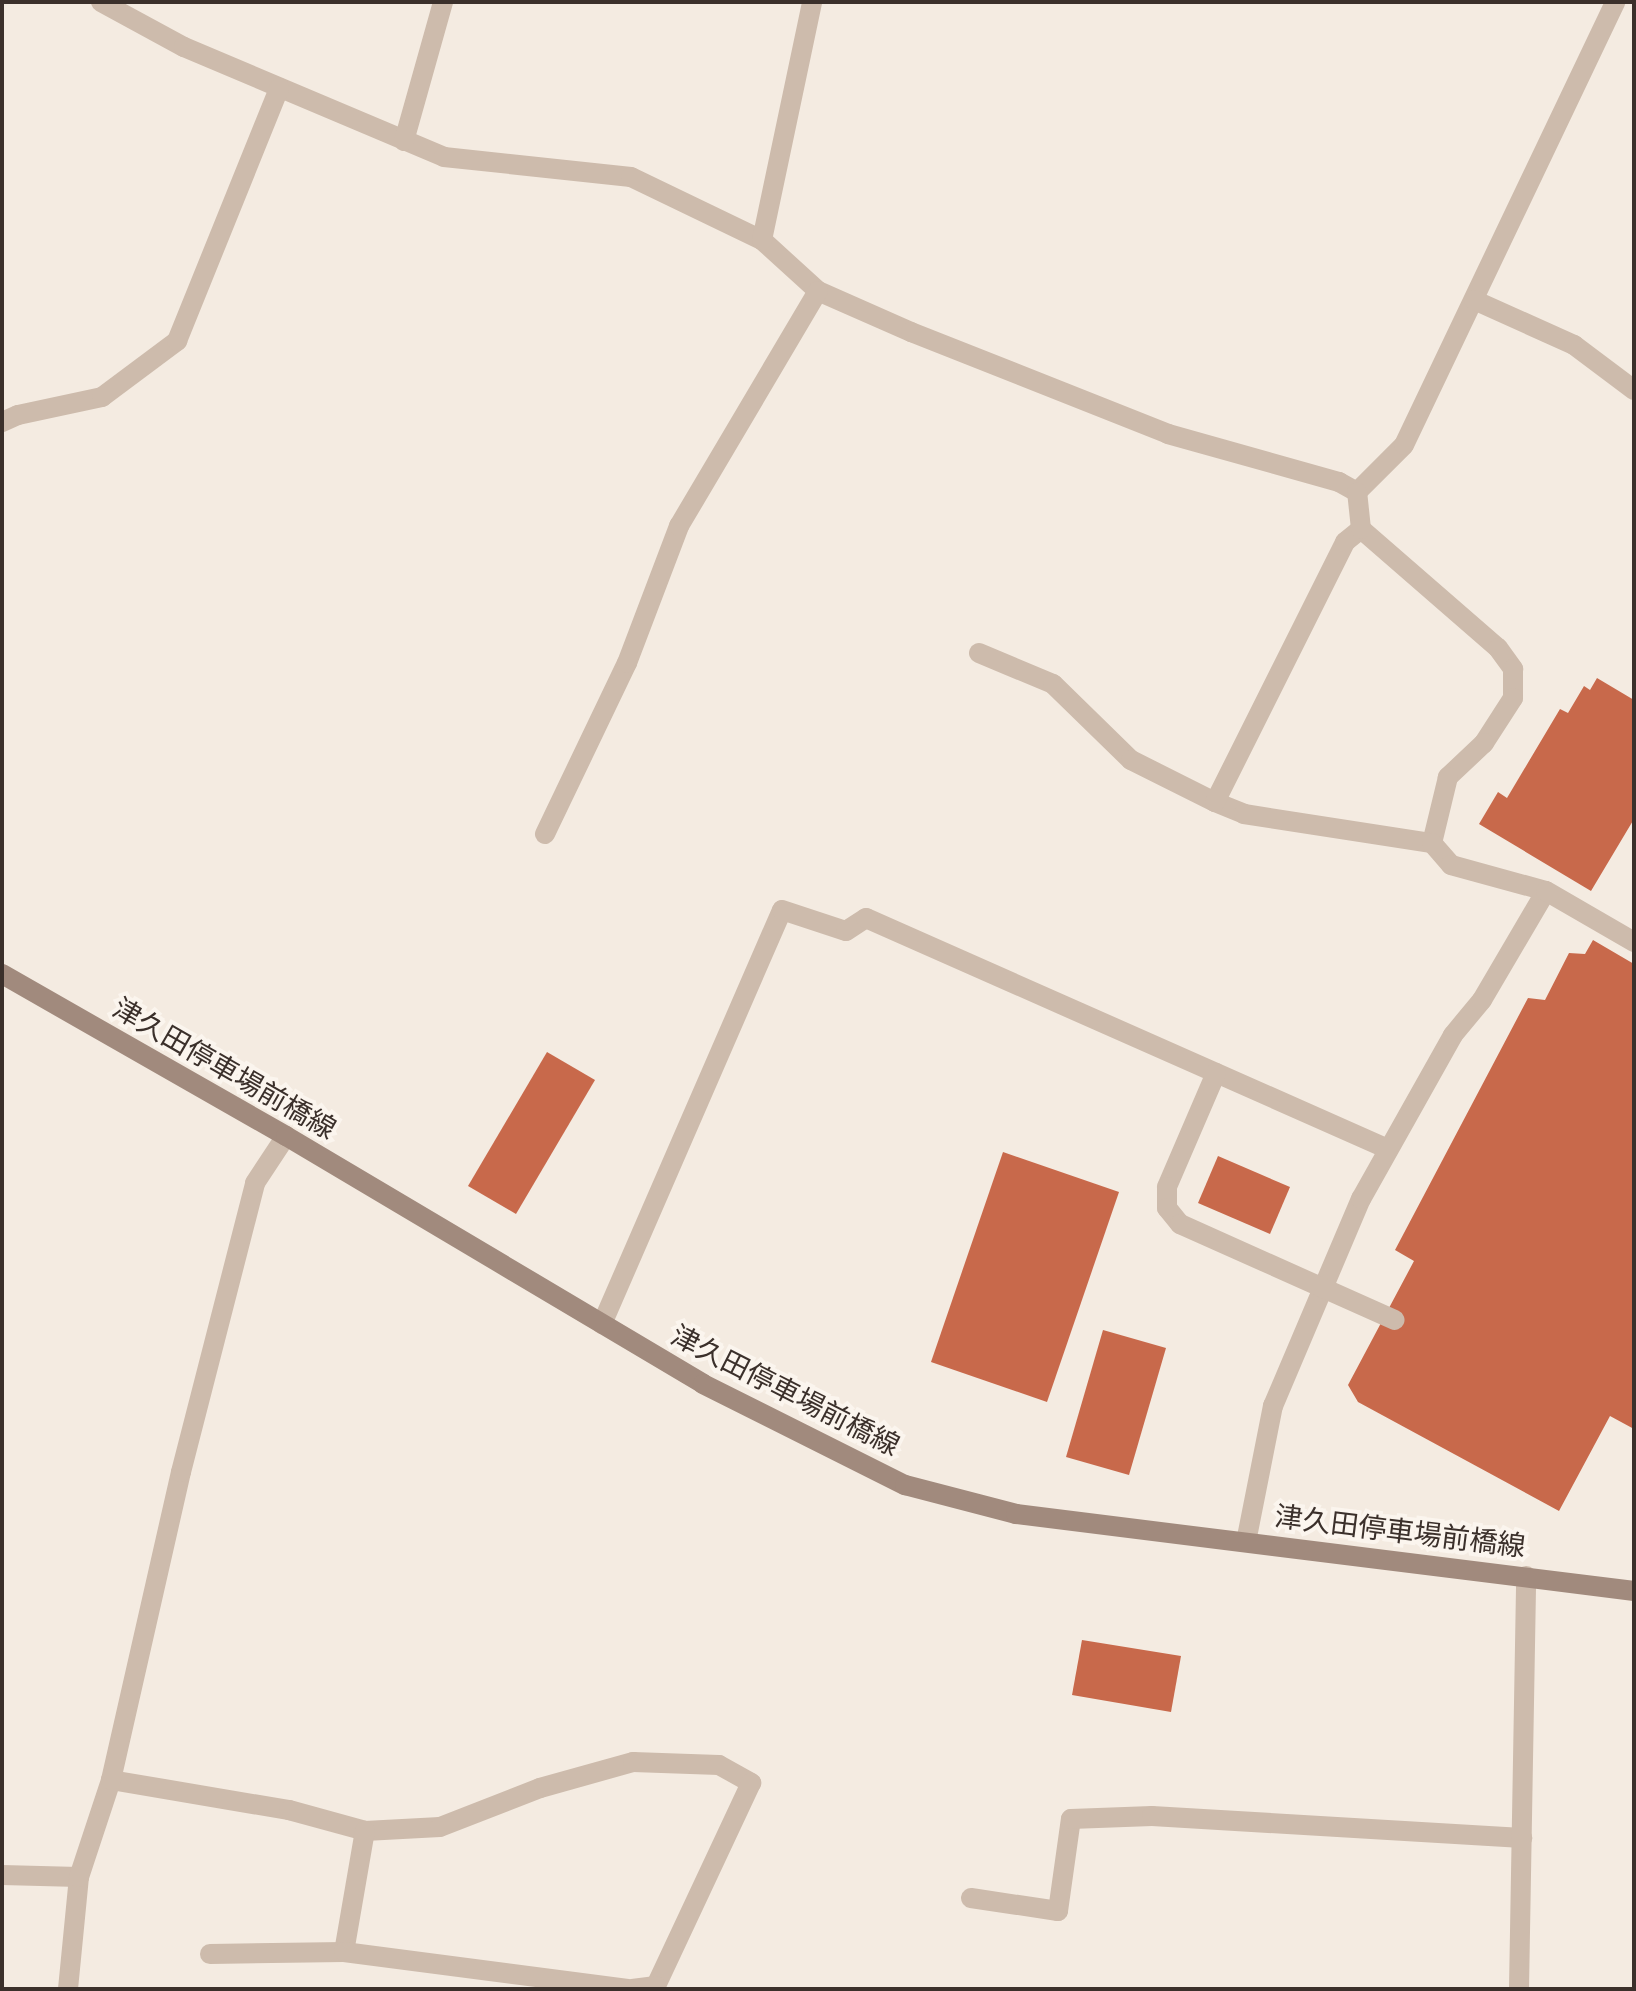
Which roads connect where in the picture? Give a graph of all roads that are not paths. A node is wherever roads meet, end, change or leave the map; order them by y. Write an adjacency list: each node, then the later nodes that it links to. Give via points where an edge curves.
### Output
1 (101, 2): 5 (street, via 184,47)
2 (443, 2): 6 (street)
3 (812, 2): 7 (street)
4 (1615, 2): 9 (street)
5 (279, 88): 6 (street); 11 (street, via 177,341 102,397)
6 (404, 141): 7 (street, via 444,157 631,177)
7 (762, 240): 8 (street)
8 (818, 291): 12 (street, via 1168,434 1339,482); 16 (street, via 679,526 627,663)
9 (1474, 300): 10 (street, via 1574,345); 12 (street, via 1404,445)
10 (1634, 390)
11 (2, 422)
12 (1357, 492): 13 (street)
13 (1361, 529): 15 (street, via 1345,542); 17 (street, via 1498,648 1513,669 1513,698 1484,743 1448,777)
14 (979, 653): 15 (street, via 1053,684 1131,760)
15 (1215, 802): 17 (street, via 1244,814)
16 (545, 834)
17 (1432, 843): 18 (street, via 1451,865)
18 (1546, 891): 19 (street); 23 (street, via 1482,1000 1453,1035)
19 (1634, 942)
20 (2, 974): 22 (main road, 津久田停車場前橋線)
21 (1216, 1073): 23 (street); 24 (street, bridge, via 1167,1187 1167,1208 1180,1224); 25 (street, via 866,918 846,931 782,910)
22 (286, 1136): 25 (main road, 津久田停車場前橋線); 29 (street, via 255,1183 181,1472)
23 (1388, 1149): 26 (street, via 1361,1199 1273,1406)
24 (1395, 1320)
25 (602, 1324): 26 (main road, 津久田停車場前橋線, via 703,1384 905,1485 1016,1514)
26 (1246, 1542): 27 (main road, 津久田停車場前橋線)
27 (1526, 1576): 28 (main road, 津久田停車場前橋線); 31 (street)
28 (1634, 1591)
29 (111, 1780): 30 (street, via 289,1810); 33 (street)
30 (365, 1831): 35 (street); 38 (street, via 440,1827 540,1788 633,1762 719,1765 751,1783 656,1986)
31 (1522, 1838): 34 (street, via 1152,1816 1071,1819 1058,1911); 39 (street)
32 (2, 1875): 33 (street)
33 (79, 1877): 37 (street)
34 (971, 1898)
35 (344, 1952): 36 (street); 38 (street)
36 (210, 1954)
37 (68, 1989)
38 (630, 1989)
39 (1519, 1989)

